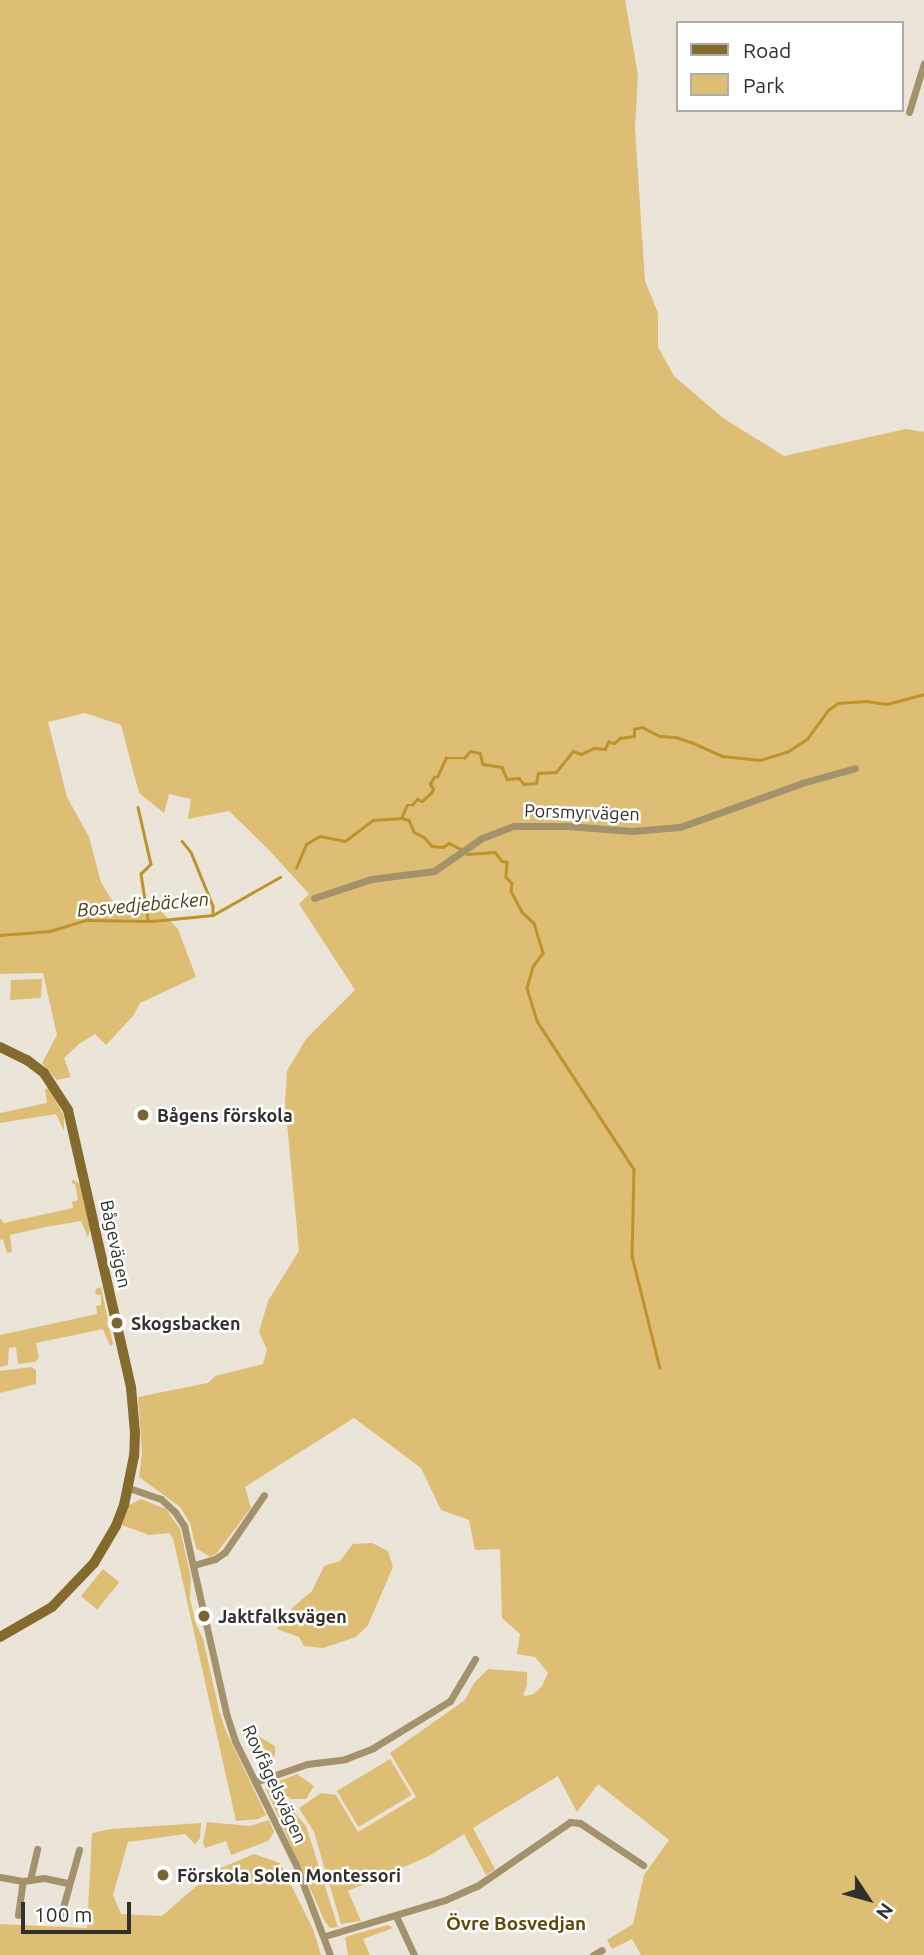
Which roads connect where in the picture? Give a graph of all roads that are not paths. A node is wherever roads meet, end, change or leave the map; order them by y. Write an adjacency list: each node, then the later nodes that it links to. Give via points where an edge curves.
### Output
1 (924, 63): 2 (street)
2 (909, 112)
3 (855, 768): 4 (street, Porsmyrvägen, via 680,827 632,831 514,826 482,838 434,871 371,879)
4 (314, 898)
5 (0, 1047): 6 (street, Bågevägen, via 36,1066 62,1096 78,1146 131,1387 135,1433)
6 (129, 1488): 8 (street, Rovfågelsvägen, via 161,1499 175,1511 184,1526); 9 (street, Bågevägen, via 116,1526 80,1580 52,1607)
7 (264, 1494): 8 (street, via 225,1552)
8 (194, 1565): 11 (street, Rovfågelsvägen, via 226,1713)
9 (0, 1637)
10 (475, 1659): 11 (street, via 450,1701 373,1748)
11 (255, 1782): 21 (street, Rovfågelsvägen)
12 (37, 1849): 16 (street)
13 (79, 1850): 17 (street, via 74,1877)
14 (643, 1865): 19 (street, via 580,1823 570,1822 477,1886)
15 (0, 1877): 16 (street)
16 (27, 1880): 17 (street); 18 (street)
17 (67, 1883): 20 (street)
18 (18, 1915)
19 (396, 1916): 21 (street); 24 (street)
20 (60, 1918)
21 (325, 1936): 23 (street, Rovfågelsvägen)
22 (602, 1950): 25 (street)
23 (330, 1955)
24 (414, 1955)
25 (593, 1955)

